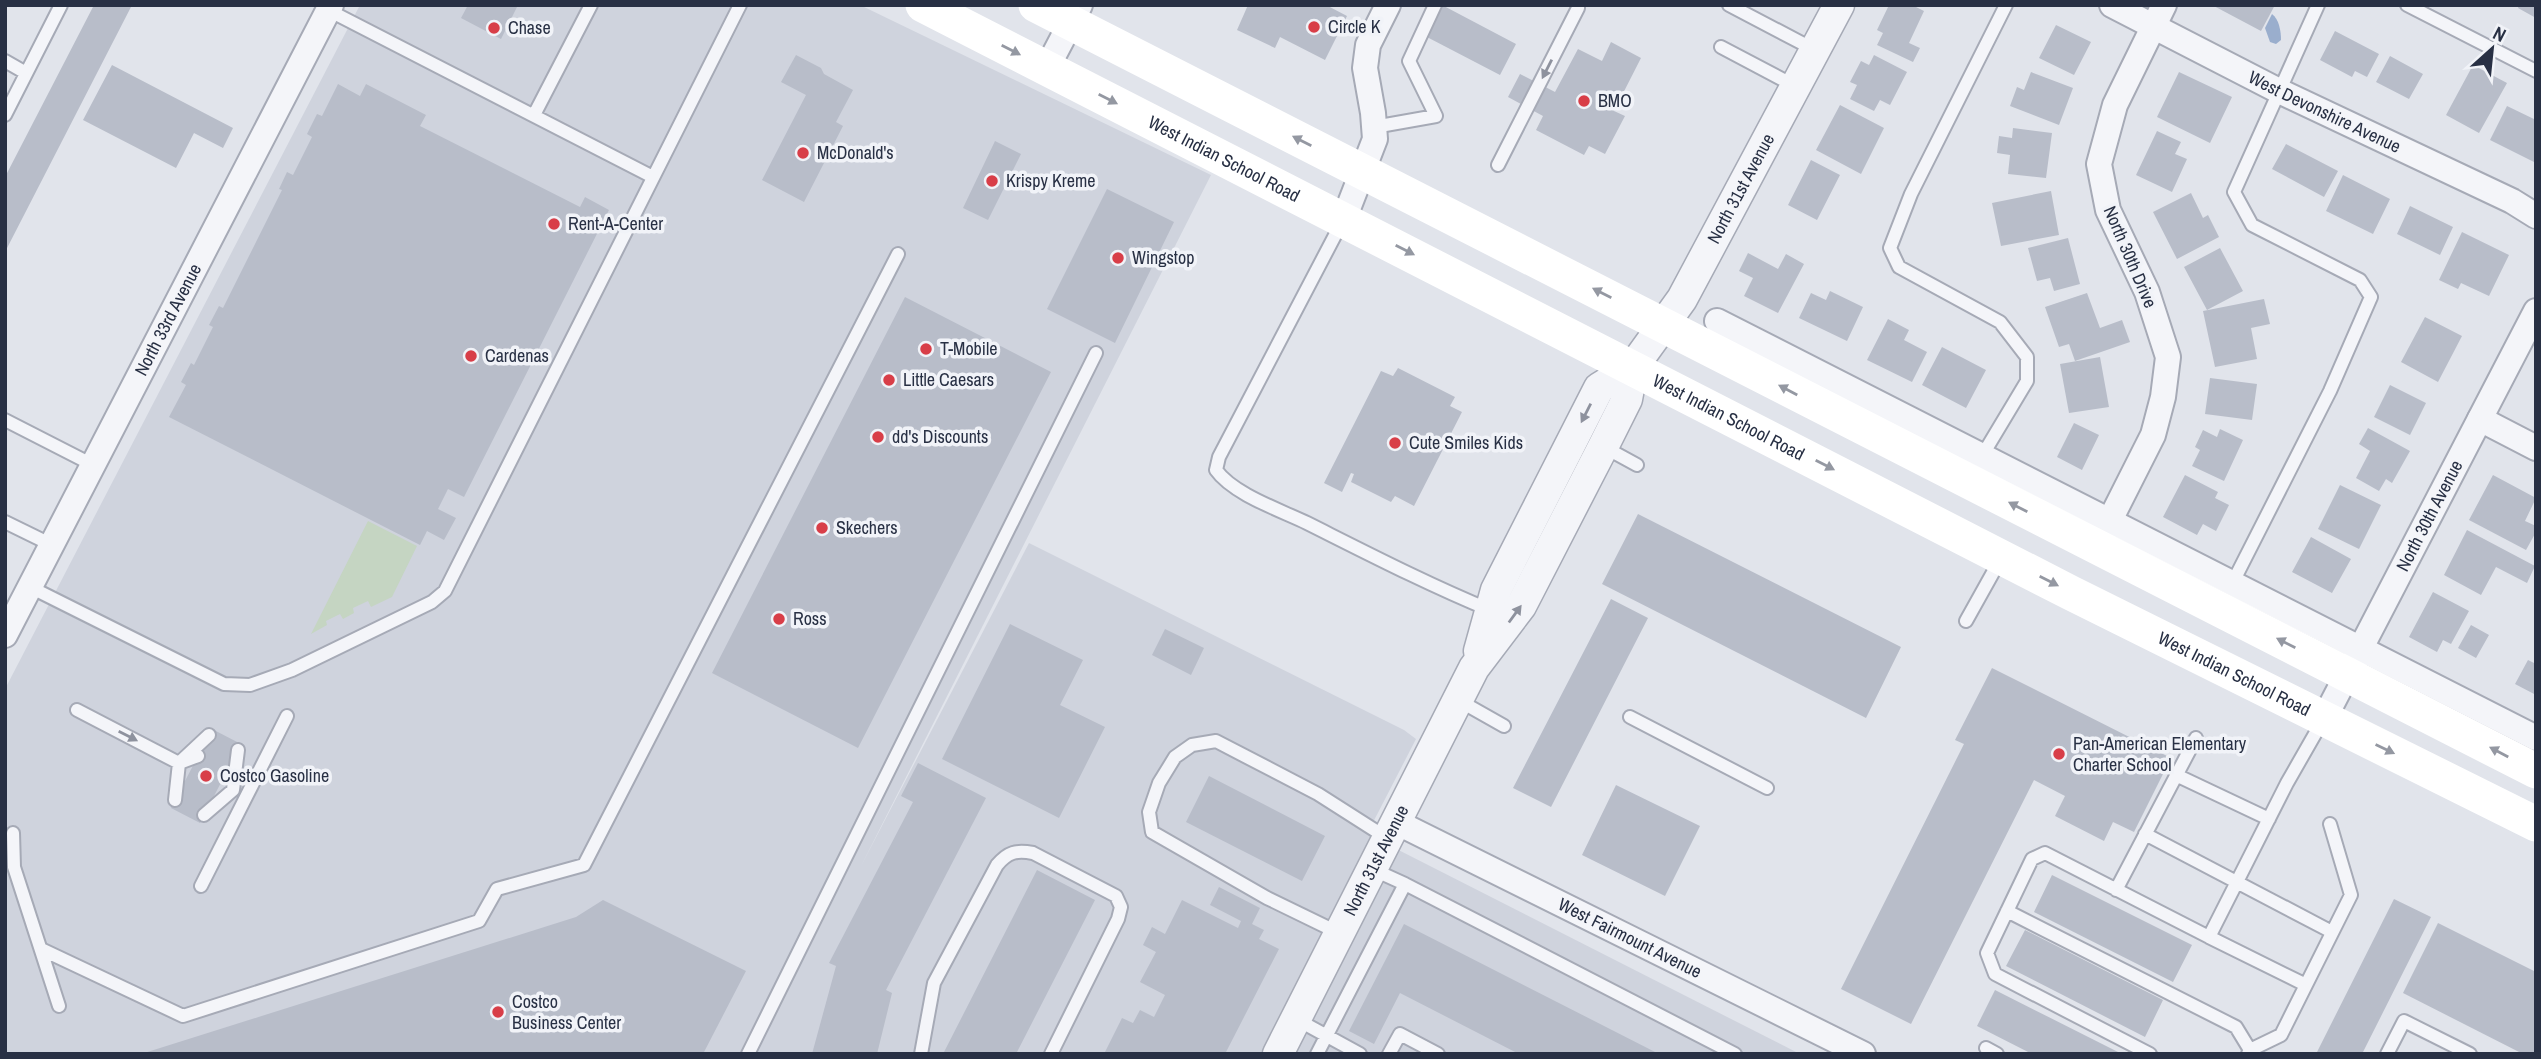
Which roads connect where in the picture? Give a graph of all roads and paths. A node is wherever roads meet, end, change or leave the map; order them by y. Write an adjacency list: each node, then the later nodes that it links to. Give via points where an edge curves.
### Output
1 (61, 5): 23 (lane)
2 (591, 5): 27 (lane)
3 (740, 5): 31 (lane)
4 (923, 5): 21 (main road, West Indian School Road, one-way to 21)
5 (1036, 5): 16 (main road)
6 (1388, 5): 28 (street, via 1368,45 1365,68)
7 (1435, 5): 28 (lane, via 1409,61 1436,116)
8 (1729, 5): 19 (lane)
9 (1839, 5): 19 (street, North 31st Avenue)
10 (2006, 5): 44 (lane, via 1911,194 1890,248 1899,267 2000,322 2027,357 2027,381)
11 (2112, 5): 17 (street, West Devonshire Avenue)
12 (2318, 5): 25 (lane)
13 (2407, 5): 22 (lane)
14 (330, 8): 27 (lane); 45 (street, North 33rd Avenue)
15 (1578, 8): 29 (lane, one-way to 29)
16 (1075, 14): 21 (street); 30 (main road, one-way to 16)
17 (2158, 16): 25 (street, West Devonshire Avenue); 48 (street, North 30th Drive, via 2115,105 2099,164 2108,210 2147,292 2168,357 2153,435)
18 (1721, 47): 24 (lane)
19 (1815, 50): 24 (street, North 31st Avenue)
20 (5, 61): 23 (lane)
21 (1047, 68): 33 (main road, West Indian School Road, one-way to 33)
22 (2536, 71)
23 (26, 73): 26 (lane)
24 (1796, 86): 37 (street, North 31st Avenue, via 1682,299)
25 (2279, 91): 32 (street, West Devonshire Avenue); 51 (lane, via 2234,192 2252,225 2360,280 2371,297 2330,391)
26 (5, 115)
27 (534, 115): 31 (lane)
28 (1374, 127): 30 (street, via 1375,139)
29 (1498, 165)
30 (1363, 172): 33 (street); 37 (main road, one-way to 30)
31 (653, 177): 52 (lane, via 445,591 432,602 292,670 235,686)
32 (2536, 216)
33 (1344, 219): 39 (main road, West Indian School Road, one-way to 39); 53 (lane, via 1216,470 1224,481 1270,505)
34 (898, 254): 95 (lane, via 584,865 497,889 479,921 183,1016)
35 (2536, 311): 40 (street, North 30th Avenue)
36 (1717, 321): 44 (street)
37 (1662, 325): 39 (street, North 31st Avenue); 48 (main road, one-way to 37)
38 (1097, 353): 101 (lane)
39 (1633, 367): 42 (street, North 31st Avenue, via 1627,399); 50 (main road, West Indian School Road, one-way to 50); 53 (street, North 31st Avenue, one-way to 53, via 1599,388)
40 (2480, 419): 43 (street); 56 (street, North 30th Avenue)
41 (5, 420): 45 (lane)
42 (1603, 447): 46 (lane); 57 (street, North 31st Avenue, one-way to 42, via 1521,606)
43 (2536, 448)
44 (1982, 456): 48 (street)
45 (93, 465): 49 (street, North 33rd Avenue)
46 (1637, 465)
47 (5, 522): 49 (lane)
48 (2103, 534): 51 (street); 56 (main road, one-way to 48)
49 (52, 545): 52 (street, North 33rd Avenue)
50 (2002, 557): 54 (lane); 62 (main road, West Indian School Road, one-way to 62)
51 (2232, 584): 56 (street)
52 (30, 587): 55 (street, North 33rd Avenue)
53 (1490, 610): 57 (street, North 31st Avenue)
54 (1966, 621)
55 (5, 635)
56 (2354, 661): 62 (street, North 30th Avenue); 66 (street); 71 (main road, one-way to 56)
57 (1474, 668): 58 (street, North 31st Avenue)
58 (1458, 700): 63 (lane); 83 (street, North 31st Avenue)
59 (77, 710): 69 (lane, one-way to 69)
60 (287, 716): 76 (lane)
61 (1630, 717): 74 (lane)
62 (2324, 719): 80 (lane); 82 (main road, West Indian School Road, one-way to 82)
63 (1504, 726)
64 (209, 736): 69 (lane)
65 (2196, 738): 72 (lane)
66 (2536, 738)
67 (238, 750): 75 (lane)
68 (198, 755): 69 (lane)
69 (179, 763): 73 (lane); 78 (lane)
70 (227, 770): 75 (lane)
71 (2536, 771)
72 (2176, 775): 80 (lane); 85 (lane)
73 (184, 783)
74 (1767, 788)
75 (233, 789): 76 (lane); 77 (lane); 79 (lane)
76 (247, 797): 89 (lane)
77 (213, 798)
78 (175, 800)
79 (204, 816)
80 (2269, 819): 87 (lane)
81 (2330, 824): 92 (lane, via 2351,895)
82 (2536, 824)
83 (1392, 830): 86 (street, North 31st Avenue); 93 (lane, via 1216,741 1192,745 1175,757 1159,783 1149,812 1152,832); 110 (street, West Fairmount Avenue)
84 (13, 833): 95 (lane, via 14,867)
85 (2145, 834): 87 (lane); 90 (lane)
86 (1372, 869): 88 (lane); 93 (street, North 31st Avenue)
87 (2237, 883): 92 (lane); 94 (lane)
88 (1405, 884): 99 (lane); 109 (lane)
89 (201, 886)
90 (2116, 890): 91 (lane, via 2045,853 2032,859); 94 (lane)
91 (2007, 911): 100 (lane, via 2236,1027); 111 (lane, via 1987,953 1995,974)
92 (2332, 932): 96 (lane)
93 (1339, 933): 98 (street, North 31st Avenue)
94 (2209, 937): 96 (lane)
95 (41, 949): 97 (lane)
96 (2306, 985): 100 (lane, via 2281,1035)
97 (59, 1006)
98 (1296, 1019): 99 (lane); 104 (street, North 31st Avenue)
99 (1326, 1035): 105 (lane); 106 (lane)
100 (2249, 1052)
101 (748, 1054)
102 (921, 1054): 103 (lane, via 934,983 997,864 1007,853 1021,850 1116,896 1121,908)
103 (1051, 1054)
104 (1278, 1054)
105 (1317, 1054)
106 (1360, 1054)
107 (1389, 1054): 108 (lane, via 1400,1034)
108 (1438, 1054)
109 (1735, 1054)
110 (1863, 1054)
111 (2150, 1054)
112 (2387, 1054): 113 (lane, via 2404,1021)
113 (2470, 1054)

